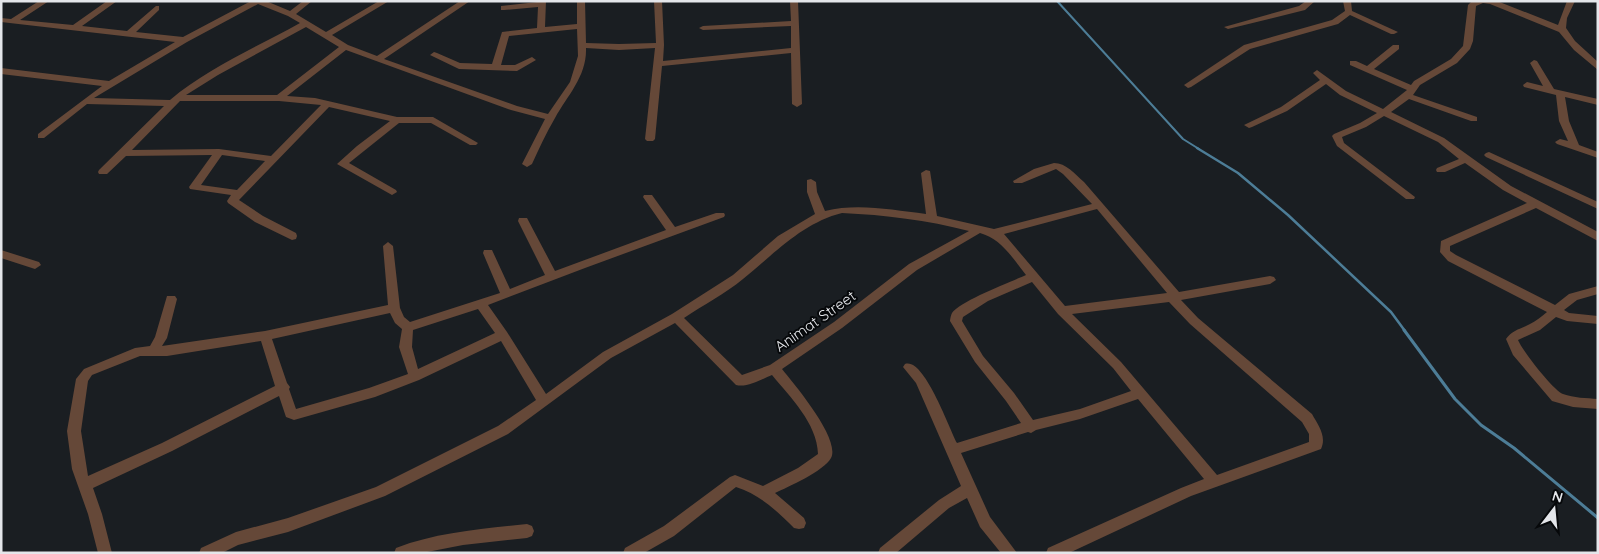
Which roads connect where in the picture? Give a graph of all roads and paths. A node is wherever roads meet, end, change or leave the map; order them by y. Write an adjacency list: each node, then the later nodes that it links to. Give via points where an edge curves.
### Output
1 (45, 1): 19 (street)
2 (113, 1): 25 (street)
3 (258, 1): 17 (street); 31 (street)
4 (308, 1): 17 (street)
5 (385, 1): 30 (street)
6 (466, 1): 38 (street)
7 (581, 1): 22 (street)
8 (658, 1): 33 (street)
9 (794, 1): 20 (street)
10 (1311, 1): 23 (street, via 1302,8)
11 (1483, 1): 27 (street); 53 (street, via 1472,5 1467,47 1454,61 1417,83)
12 (1571, 1): 27 (street)
13 (542, 3): 16 (street); 26 (street)
14 (1345, 5): 28 (street); 50 (street, via 1335,22 1248,47)
15 (156, 8): 29 (street)
16 (504, 8)
17 (291, 14): 21 (street)
18 (1, 20): 19 (street)
19 (12, 22): 25 (street)
20 (795, 23): 24 (street); 36 (street)
21 (305, 24): 30 (street); 56 (street, via 214,73)
22 (580, 26): 26 (street); 32 (street)
23 (1228, 27)
24 (703, 28)
25 (73, 29): 29 (street)
26 (541, 30): 44 (street, via 505,34)
27 (1562, 30): 42 (street)
28 (1394, 32)
29 (128, 35): 31 (street)
30 (326, 35): 34 (street)
31 (184, 40): 49 (street)
32 (582, 45): 33 (street); 62 (street, via 574,82)
33 (660, 45): 43 (street)
34 (345, 47): 38 (street); 55 (street)
35 (1396, 47): 45 (street)
36 (795, 50): 43 (street); 60 (street)
37 (434, 55): 44 (street, via 459,66)
38 (377, 60): 62 (street)
39 (532, 60): 44 (street, via 517,68)
40 (1353, 63): 45 (street)
41 (1534, 63): 52 (street)
42 (1596, 63)
43 (659, 64): 67 (street)
44 (496, 67)
45 (1368, 70): 53 (street)
46 (1, 71): 49 (street)
47 (1317, 73): 48 (street)
48 (1326, 80): 61 (street, via 1343,93); 65 (street, via 1284,109)
49 (111, 84): 57 (street)
50 (1188, 85)
51 (1527, 85): 52 (street)
52 (1550, 90): 54 (street)
53 (1410, 92): 61 (street); 63 (street)
54 (1560, 93): 58 (street); 70 (street, via 1564,121)
55 (279, 98): 56 (street); 59 (street)
56 (175, 100): 57 (street); 72 (street)
57 (85, 101): 66 (street)
58 (1598, 102)
59 (326, 104): 64 (street); 75 (street)
60 (797, 104)
61 (1385, 112): 76 (street, via 1441,140); 86 (street, via 1340,134 1337,139)
62 (550, 118): 77 (street)
63 (1474, 119)
64 (397, 120): 69 (street, via 433,120); 83 (street, via 342,164)
65 (1249, 125)
66 (41, 136)
67 (650, 139)
68 (1560, 142): 70 (street)
69 (473, 143)
70 (1575, 147): 74 (street)
71 (219, 152): 72 (street); 75 (street); 84 (street, via 194,187)
72 (124, 153): 79 (street)
73 (1489, 155): 89 (street)
74 (1598, 155)
75 (271, 159): 84 (street)
76 (1467, 159): 78 (street); 87 (street)
77 (527, 164)
78 (1441, 170)
79 (103, 172)
80 (926, 173): 92 (street)
81 (1018, 181): 88 (street, via 1053,166 1062,167)
82 (812, 182): 91 (street, via 812,192)
83 (392, 192)
84 (238, 194): 97 (street, via 232,200 234,204)
85 (648, 197): 95 (street)
86 (1410, 197)
87 (1535, 204): 98 (street); 112 (street, via 1445,244 1444,248 1452,258)
88 (1099, 205): 96 (street); 108 (street)
89 (1598, 206)
90 (720, 214): 95 (street)
91 (821, 215): 92 (street, via 854,210); 114 (street, via 782,239 737,278)
92 (932, 218): 94 (street)
93 (523, 221): 103 (street)
94 (978, 230): 96 (street); 121 (street, Animat Street, via 913,267 838,325)
95 (673, 232): 103 (street)
96 (994, 233): 104 (street, via 1009,245)
97 (292, 236)
98 (1598, 237)
99 (388, 246): 111 (street)
100 (488, 253): 107 (street)
101 (1, 254): 102 (street)
102 (35, 265)
103 (552, 277): 107 (street)
104 (1033, 277): 113 (street); 127 (street, via 998,291 964,310 956,320 979,359)
105 (1270, 280): 108 (street)
106 (1598, 290): 112 (street, via 1573,296)
107 (507, 296): 110 (street)
108 (1174, 296): 113 (street); 129 (street, via 1194,321 1307,418 1316,433 1316,445)
109 (171, 299): 119 (street, via 161,338)
110 (481, 304): 116 (street); 117 (street)
111 (394, 308): 116 (street, via 399,320); 118 (street)
112 (1556, 310): 115 (street, via 1566,317); 126 (street, via 1536,327 1512,339 1517,352 1556,397)
113 (1062, 311): 124 (street)
114 (676, 317): 121 (street, Animat Street, via 740,381); 125 (street, via 607,356)
115 (1598, 320)
116 (408, 328): 122 (street, via 404,347)
117 (504, 335): 122 (street); 125 (street)
118 (265, 336): 119 (street, via 167,351); 123 (street)
119 (154, 350): 130 (street, via 98,367 82,379 74,431)
120 (909, 367): 128 (street, via 921,380)
121 (774, 368): 132 (street, via 819,431 826,447 825,456 820,461)
122 (415, 376): 123 (street, via 371,393 294,415)
123 (284, 387): 130 (street)
124 (1141, 393): 127 (street); 129 (street)
125 (544, 402): 136 (street, via 503,430 380,492)
126 (1598, 404)
127 (1031, 428): 128 (street)
128 (953, 450): 131 (street)
129 (1214, 481): 141 (street)
130 (84, 485): 135 (street)
131 (969, 489): 139 (street, via 944,504); 140 (street, via 985,522)
132 (763, 492): 133 (street); 138 (street, via 735,481 669,531)
133 (799, 523)
134 (527, 532): 137 (street, via 443,540)
135 (105, 553)
136 (206, 553)
137 (401, 553)
138 (630, 553)
139 (885, 553)
140 (1010, 553)
141 (1053, 553)

